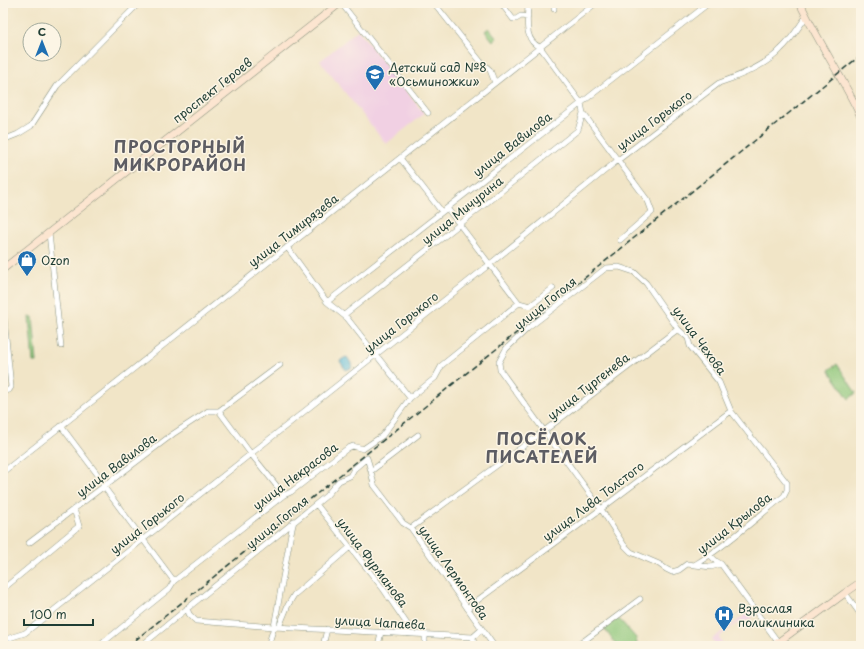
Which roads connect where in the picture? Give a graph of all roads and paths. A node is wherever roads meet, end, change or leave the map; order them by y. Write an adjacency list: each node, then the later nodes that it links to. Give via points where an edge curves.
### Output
1 (139, 3): 19 (street, via 57,86 31,126)
2 (340, 3): 16 (street); 25 (street, проспект Героев)
3 (434, 3): 14 (street, via 490,70)
4 (501, 3): 11 (street, via 513,19)
5 (528, 3): 11 (street)
6 (554, 3): 10 (street)
7 (596, 3): 13 (street, улица Тимирязева)
8 (709, 3): 15 (street, улица Вавилова)
9 (800, 3): 12 (street)
10 (554, 9)
11 (528, 17): 13 (street, via 530,40)
12 (806, 17): 18 (street); 21 (street, улица Горького, via 781,50 768,61 738,77 719,83)
13 (540, 47): 14 (street, улица Тимирязева); 15 (street)
14 (495, 83): 20 (street, улица Тимирязева)
15 (581, 103): 17 (street); 22 (street, улица Вавилова)
16 (428, 113)
17 (583, 113): 21 (street); 24 (street, улица Мичурина, via 578,130)
18 (861, 118)
19 (3, 140)
20 (400, 158): 23 (street); 27 (street, улица Тимирязева)
21 (618, 160): 26 (street, via 648,200 652,212); 28 (street, улица Горького)
22 (448, 208): 23 (street, улица Вавилова); 24 (street)
23 (442, 212): 32 (street, улица Вавилова)
24 (460, 224): 28 (street); 35 (street, улица Мичурина)
25 (49, 233): 30 (street, проспект Героев); 38 (street)
26 (620, 240)
27 (287, 247): 32 (street); 47 (street, улица Тимирязева)
28 (490, 264): 33 (street); 39 (street, улица Горького)
29 (619, 267): 36 (street, улица Чехова, via 634,272 646,283); 48 (street, улица Гоголя, via 606,268 527,329 506,350 500,362 500,370)
30 (3, 270)
31 (553, 288): 33 (street, via 530,306)
32 (327, 302): 35 (street)
33 (519, 303): 44 (street, улица Некрасова, via 442,365 435,378)
34 (3, 308): 37 (street)
35 (344, 315): 39 (street)
36 (678, 329): 46 (street, улица Чехова, via 688,338 690,346 719,382); 48 (street, улица Тургенева)
37 (4, 338): 41 (street)
38 (61, 346)
39 (376, 354): 44 (street); 50 (street, улица Горького)
40 (280, 365): 45 (street)
41 (9, 371): 42 (street); 43 (street, via 11,388)
42 (3, 372)
43 (3, 391)
44 (410, 398): 54 (street, улица Некрасова, via 382,436 363,450 353,446 348,448)
45 (219, 411): 50 (street); 53 (street, улица Вавилова, via 202,414)
46 (731, 411): 55 (street, улица Чехова, via 787,483); 57 (street, улица Льва Толстого)
47 (61, 426): 52 (street, улица Тимирязева); 53 (street)
48 (544, 431): 57 (street); 60 (street, улица Тургенева)
49 (418, 435): 51 (street)
50 (251, 454): 54 (street); 61 (street, улица Горького)
51 (371, 471): 56 (street, улица Гоголя, via 367,458); 60 (street, улица Лермонтова, via 374,485 403,523)
52 (3, 472)
53 (104, 486): 58 (street, улица Вавилова); 61 (street)
54 (284, 495): 67 (street, улица Некрасова)
55 (784, 496): 64 (street, улица Крылова)
56 (316, 504): 59 (street, улица Гоголя); 63 (street, улица Фурманова)
57 (601, 509): 65 (street, via 631,552 672,572 687,564); 73 (street, улица Льва Толстого)
58 (74, 510): 62 (street, улица Вавилова); 69 (street, via 79,526)
59 (294, 521): 72 (street, улица Гоголя); 75 (street)
60 (411, 528): 73 (street, улица Лермонтова)
61 (143, 539): 67 (street); 82 (street, улица Горького, via 24,633)
62 (29, 543)
63 (350, 547): 75 (street, via 294,595); 79 (street, улица Фурманова, via 396,607 407,624)
64 (710, 555): 65 (street, улица Крылова); 66 (street)
65 (696, 564): 66 (street, via 711,567)
66 (721, 564): 83 (street)
67 (174, 581): 84 (street, улица Некрасова, via 169,589)
68 (861, 582): 70 (street)
69 (3, 589)
70 (844, 593): 74 (street); 83 (street)
71 (640, 599): 92 (street)
72 (186, 608): 75 (street, улица Чапаева, via 188,614 196,621); 85 (street, улица Гоголя)
73 (467, 608): 77 (street, улица Лермонтова)
74 (861, 615)
75 (277, 627): 76 (street, улица Чапаева); 86 (street)
76 (327, 629): 78 (street, улица Чапаева); 87 (street)
77 (482, 629): 81 (street); 91 (street, улица Лермонтова)
78 (381, 632): 79 (street, улица Чапаева); 88 (street)
79 (408, 634): 80 (street, улица Чапаева)
80 (425, 635): 81 (street, улица Чапаева); 89 (street)
81 (473, 637): 90 (street)
82 (3, 640)
83 (776, 644)
84 (99, 646)
85 (141, 646)
86 (268, 646)
87 (323, 646)
88 (378, 646)
89 (425, 646)
90 (474, 646)
91 (494, 646)
92 (576, 646)

